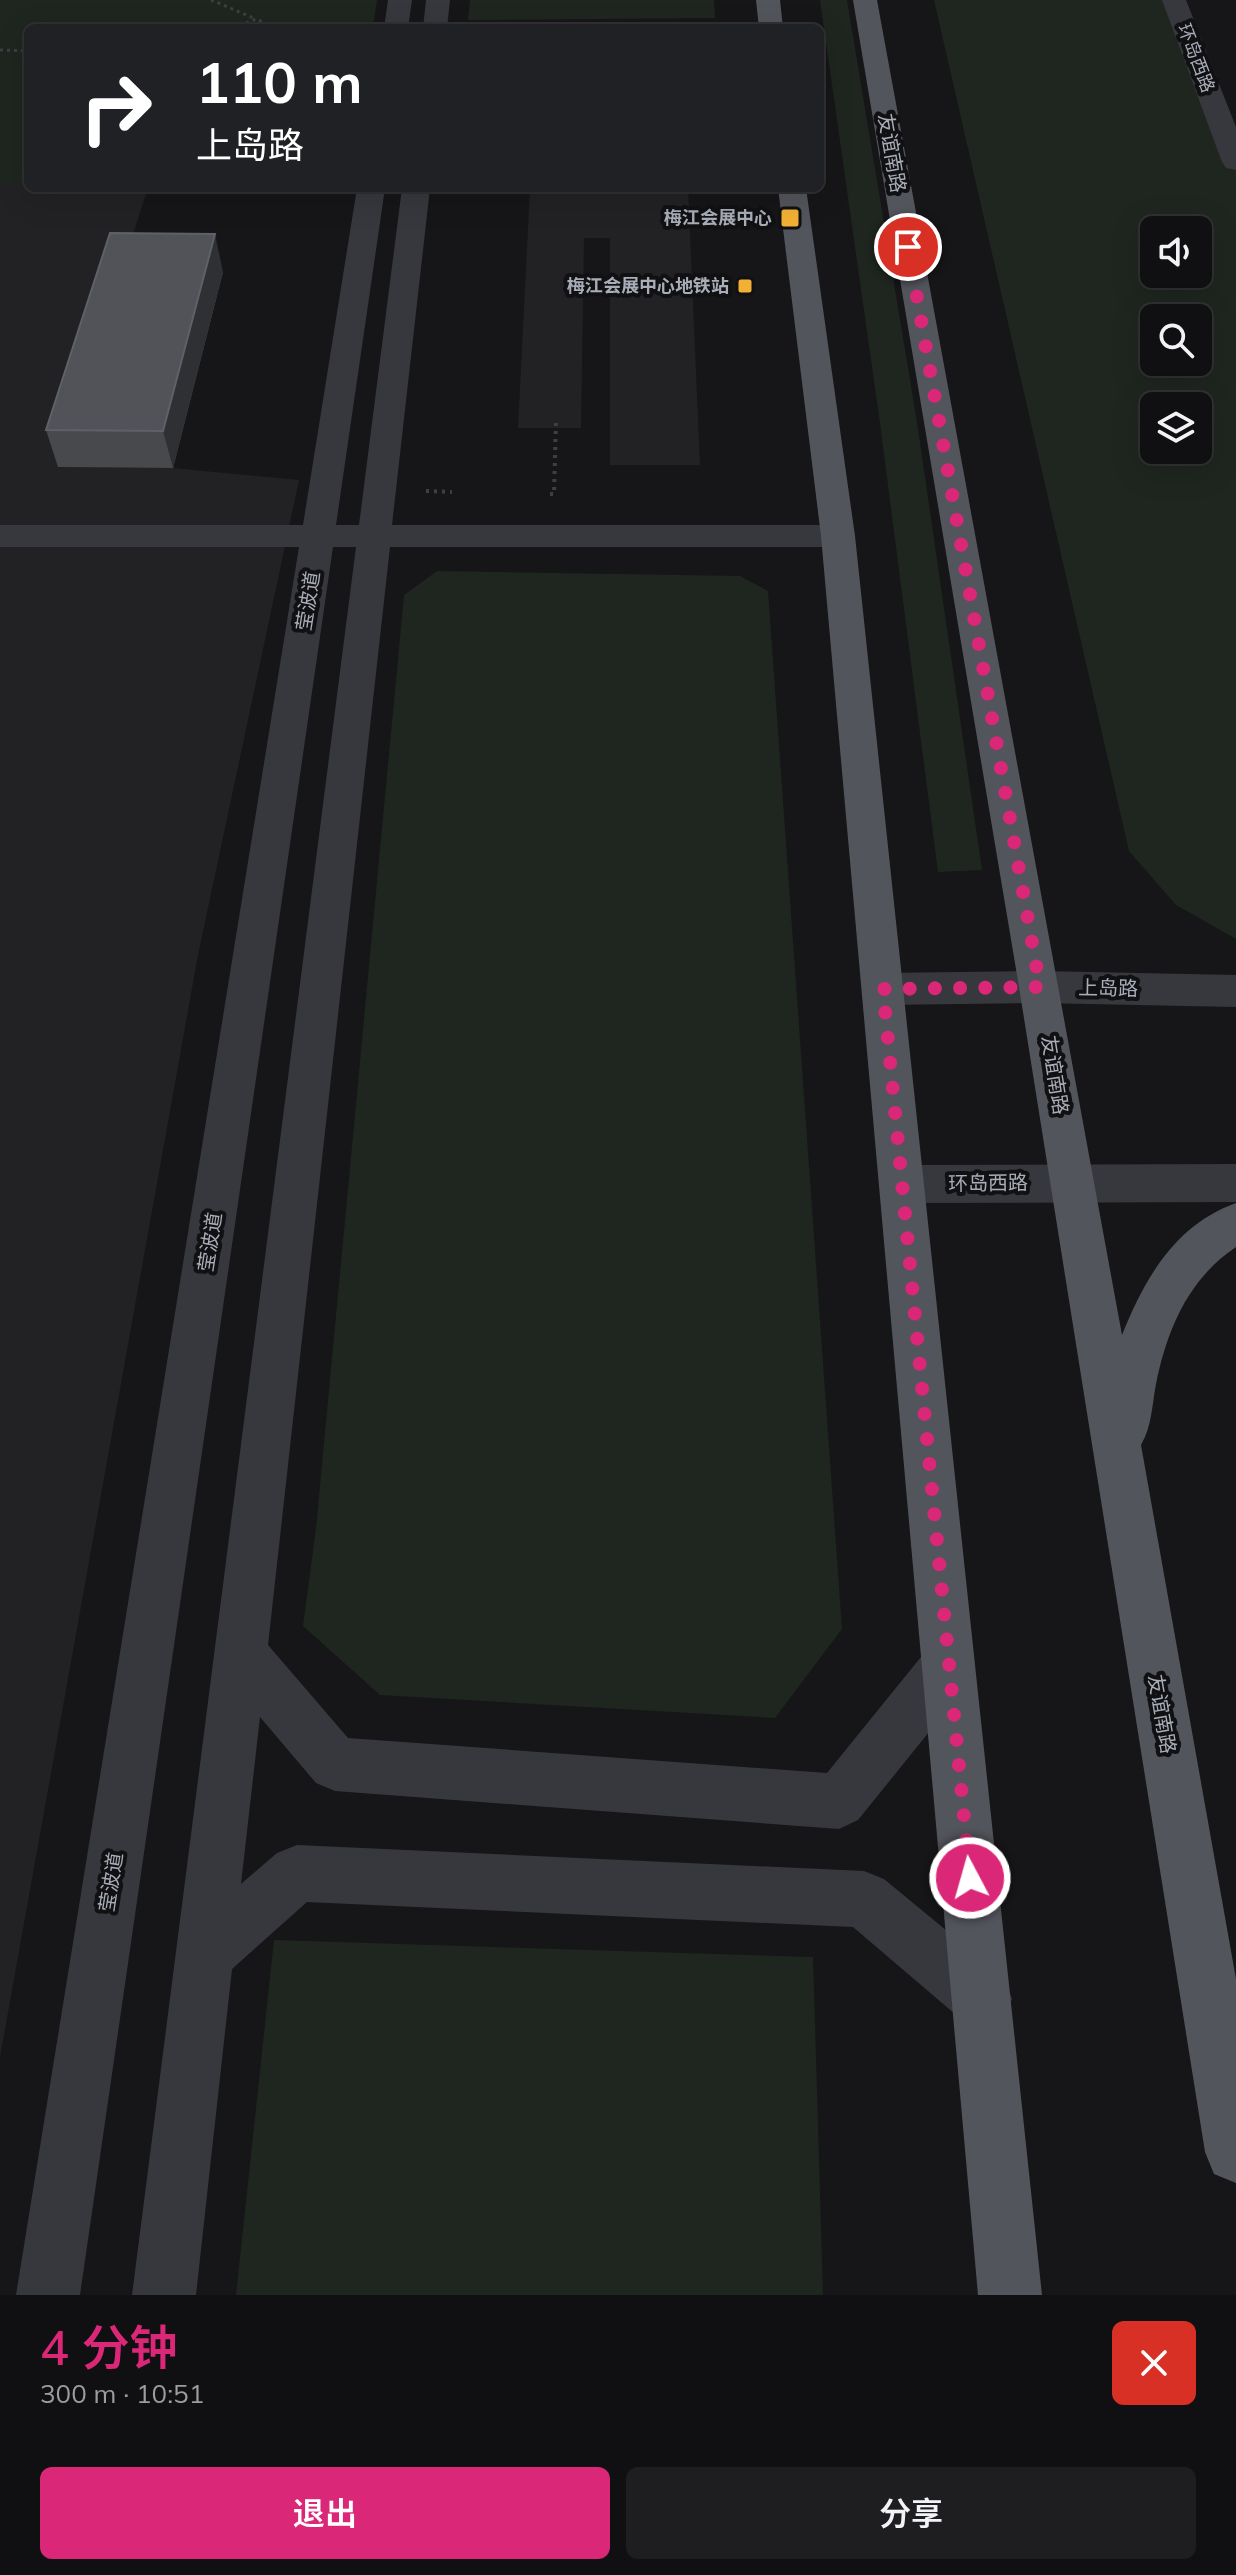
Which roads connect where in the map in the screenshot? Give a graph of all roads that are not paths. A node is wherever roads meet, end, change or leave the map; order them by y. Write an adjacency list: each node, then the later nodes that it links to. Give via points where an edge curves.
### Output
1 (400, 0): 6 (street)
2 (438, 0): 7 (street)
3 (768, 0): 8 (main road)
4 (865, 0): 17 (main road, 友谊南路)
5 (1174, 0): 9 (street, 环岛西路)
6 (397, 24)
7 (435, 24)
8 (771, 24)
9 (1236, 162)
10 (370, 192): 14 (street, 莹波道)
11 (416, 192): 15 (street)
12 (793, 192): 16 (main road)
13 (0, 536): 14 (street)
14 (318, 536): 15 (street); 32 (street, 莹波道)
15 (374, 536): 16 (street); 25 (street)
16 (838, 536): 18 (main road)
17 (1040, 987): 18 (street, 上岛路); 19 (street, 上岛路); 20 (main road, 友谊南路)
18 (883, 989): 22 (main road)
19 (1236, 991)
20 (1072, 1182): 21 (street); 22 (street, 环岛西路); 24 (main road, 友谊南路)
21 (1236, 1183)
22 (903, 1184): 26 (main road)
23 (1236, 1223): 24 (main road, via 1216,1233 1185,1263 1161,1296 1131,1382)
24 (1120, 1466): 29 (main road, 友谊南路)
25 (241, 1654): 26 (street, via 335,1764 839,1801); 27 (street)
26 (948, 1666): 28 (main road)
27 (205, 1954): 28 (street, via 297,1873 864,1899); 31 (street)
28 (983, 1999): 30 (main road)
29 (1236, 2152)
30 (1006, 2291)
31 (169, 2292)
32 (48, 2295)

